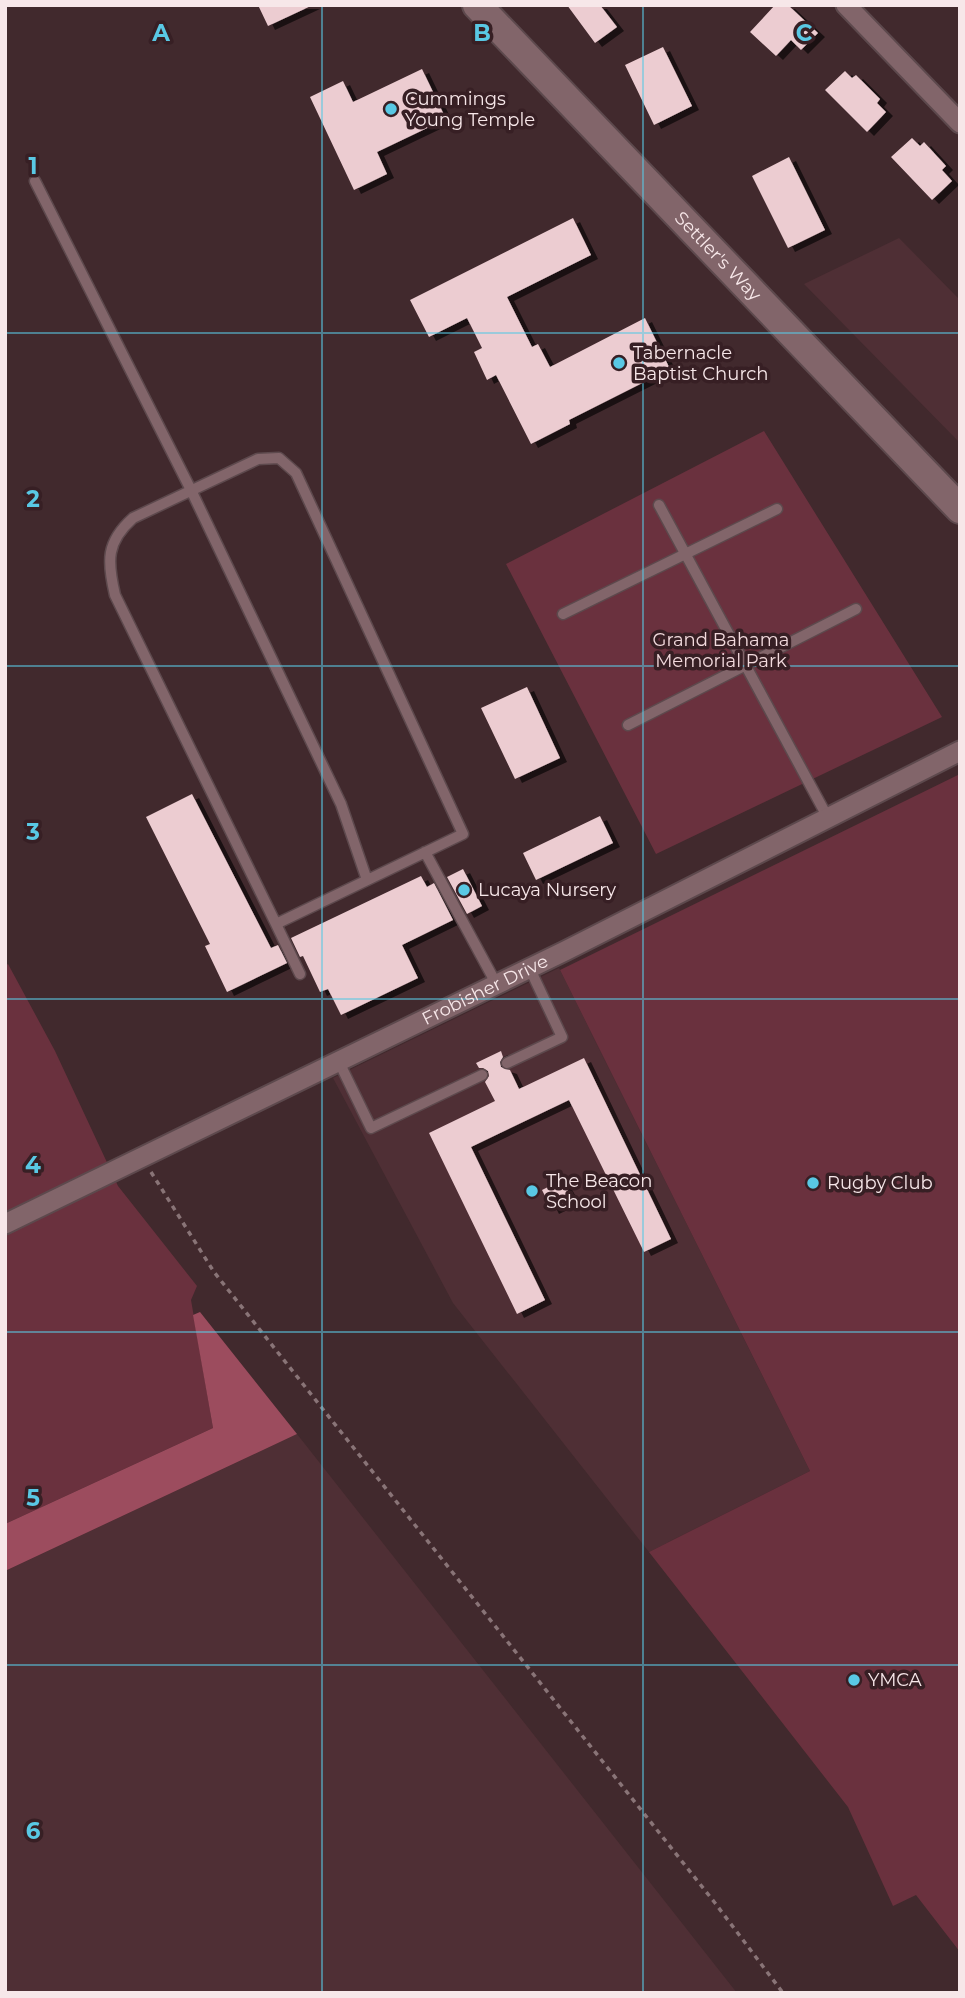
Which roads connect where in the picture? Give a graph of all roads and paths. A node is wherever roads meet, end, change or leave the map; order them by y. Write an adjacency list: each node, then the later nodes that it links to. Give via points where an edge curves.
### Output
1 (477, 5): 8 (main road, Settler's Way)
2 (846, 5): 3 (street)
3 (960, 123)
4 (35, 181): 5 (lane)
5 (191, 491): 16 (lane, via 258,459 279,458 296,473 463,834); 17 (lane, via 341,804); 18 (lane, via 133,518 117,532 110,574 115,595)
6 (659, 505): 9 (lane)
7 (777, 509): 9 (lane)
8 (960, 509)
9 (685, 554): 11 (lane); 12 (lane)
10 (856, 609): 12 (lane)
11 (563, 614)
12 (746, 665): 13 (lane); 15 (lane)
13 (628, 725)
14 (960, 751): 15 (street, Frobisher Drive)
15 (828, 818): 19 (street, Frobisher Drive)
16 (425, 852): 17 (lane); 21 (lane)
17 (367, 880): 18 (lane)
18 (276, 924): 20 (lane)
19 (530, 969): 21 (street, Frobisher Drive); 23 (lane, via 562,1037)
20 (300, 974)
21 (496, 985): 22 (street, Frobisher Drive)
22 (339, 1062): 24 (lane, via 371,1128); 25 (street, Frobisher Drive)
23 (507, 1063)
24 (482, 1075)
25 (143, 1159): 26 (street, Frobisher Drive); 27 (path, via 214,1272)
26 (5, 1224)
27 (783, 1993)

